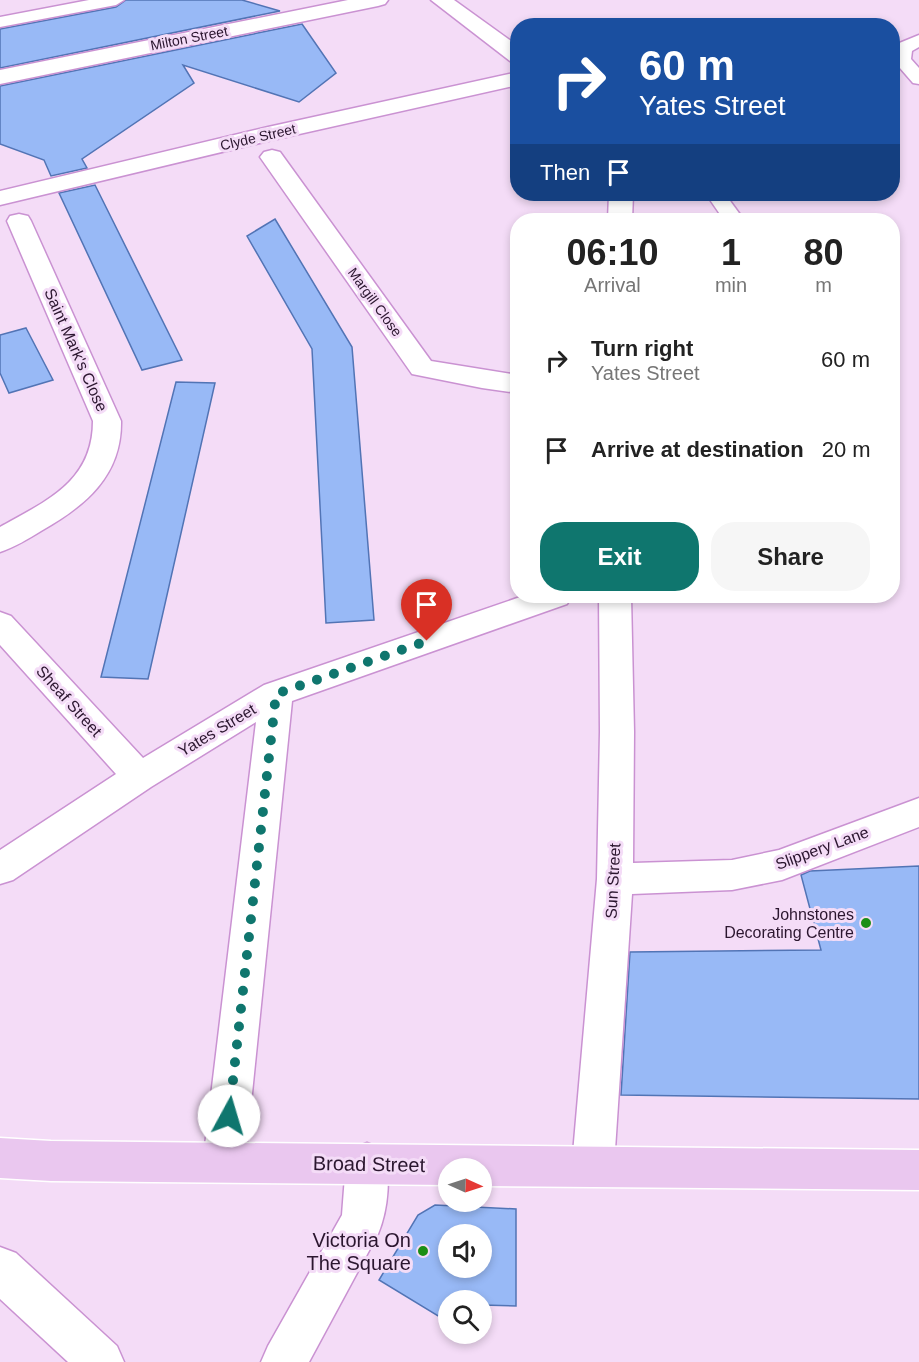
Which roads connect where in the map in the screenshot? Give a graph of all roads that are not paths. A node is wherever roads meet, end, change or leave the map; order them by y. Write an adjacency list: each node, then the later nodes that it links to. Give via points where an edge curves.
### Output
1 (116, 0): 4 (lane)
2 (378, 0): 7 (street, Milton Street)
3 (441, 0): 6 (street)
4 (0, 22)
5 (919, 40): 8 (lane, via 903,48 902,60)
6 (510, 50)
7 (0, 77)
8 (919, 79)
9 (510, 80): 11 (street, Clyde Street)
10 (272, 157): 13 (street, Margill Close, via 422,368)
11 (0, 198)
12 (19, 220): 14 (street, Saint Mark's Close, via 107,421 106,448 93,474 72,498)
13 (510, 383)
14 (0, 541)
15 (536, 603): 18 (street, Yates Street)
16 (615, 603): 22 (street, Sun Street)
17 (0, 624): 19 (street, Sheaf Street)
18 (276, 694): 19 (street, Yates Street); 24 (street)
19 (139, 777): 21 (street, Yates Street)
20 (919, 812): 22 (street, Slippery Lane, via 782,865 732,875)
21 (0, 869)
22 (615, 879): 26 (street, Sun Street)
23 (0, 1158): 24 (main road, Broad Street)
24 (224, 1162): 25 (main road, Broad Street)
25 (367, 1163): 26 (main road, Broad Street); 30 (street, via 363,1219)
26 (593, 1165): 27 (main road, Broad Street)
27 (919, 1170)
28 (0, 1269): 29 (street)
29 (101, 1362)
30 (284, 1362)

